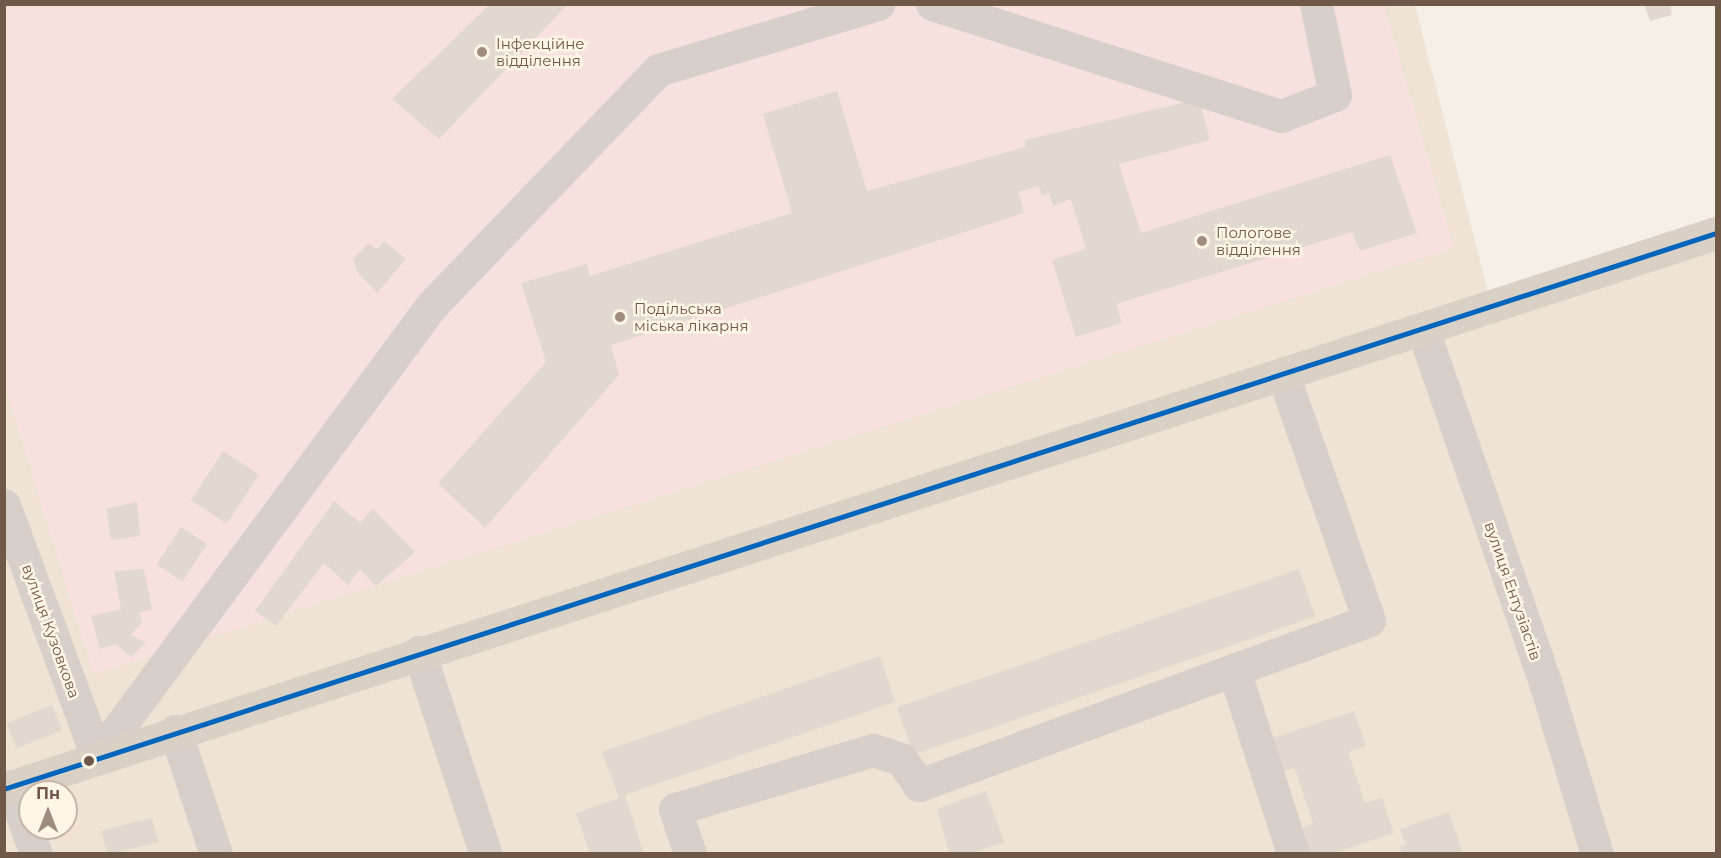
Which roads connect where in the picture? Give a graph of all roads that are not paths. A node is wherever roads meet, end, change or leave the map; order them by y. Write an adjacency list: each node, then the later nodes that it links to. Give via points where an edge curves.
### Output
1 (878, 4): 11 (street, via 658,70 432,305)
2 (932, 4): 3 (street, via 1281,116 1335,95)
3 (1316, 4)
4 (1716, 233): 5 (main road)
5 (1423, 330): 6 (main road); 18 (street, вулиця Ентузіастів, via 1545,682)
6 (1283, 374): 8 (main road); 9 (street, via 1369,620)
7 (4, 505): 11 (street, вулиця Кузовкова)
8 (419, 652): 10 (main road); 15 (street)
9 (1234, 670): 16 (street, via 919,785 901,759 873,750 675,809); 17 (street)
10 (175, 731): 11 (main road); 14 (street)
11 (97, 757): 12 (main road)
12 (8, 787): 13 (street)
13 (36, 854)
14 (216, 854)
15 (486, 854)
16 (690, 854)
17 (1293, 854)
18 (1597, 854)

